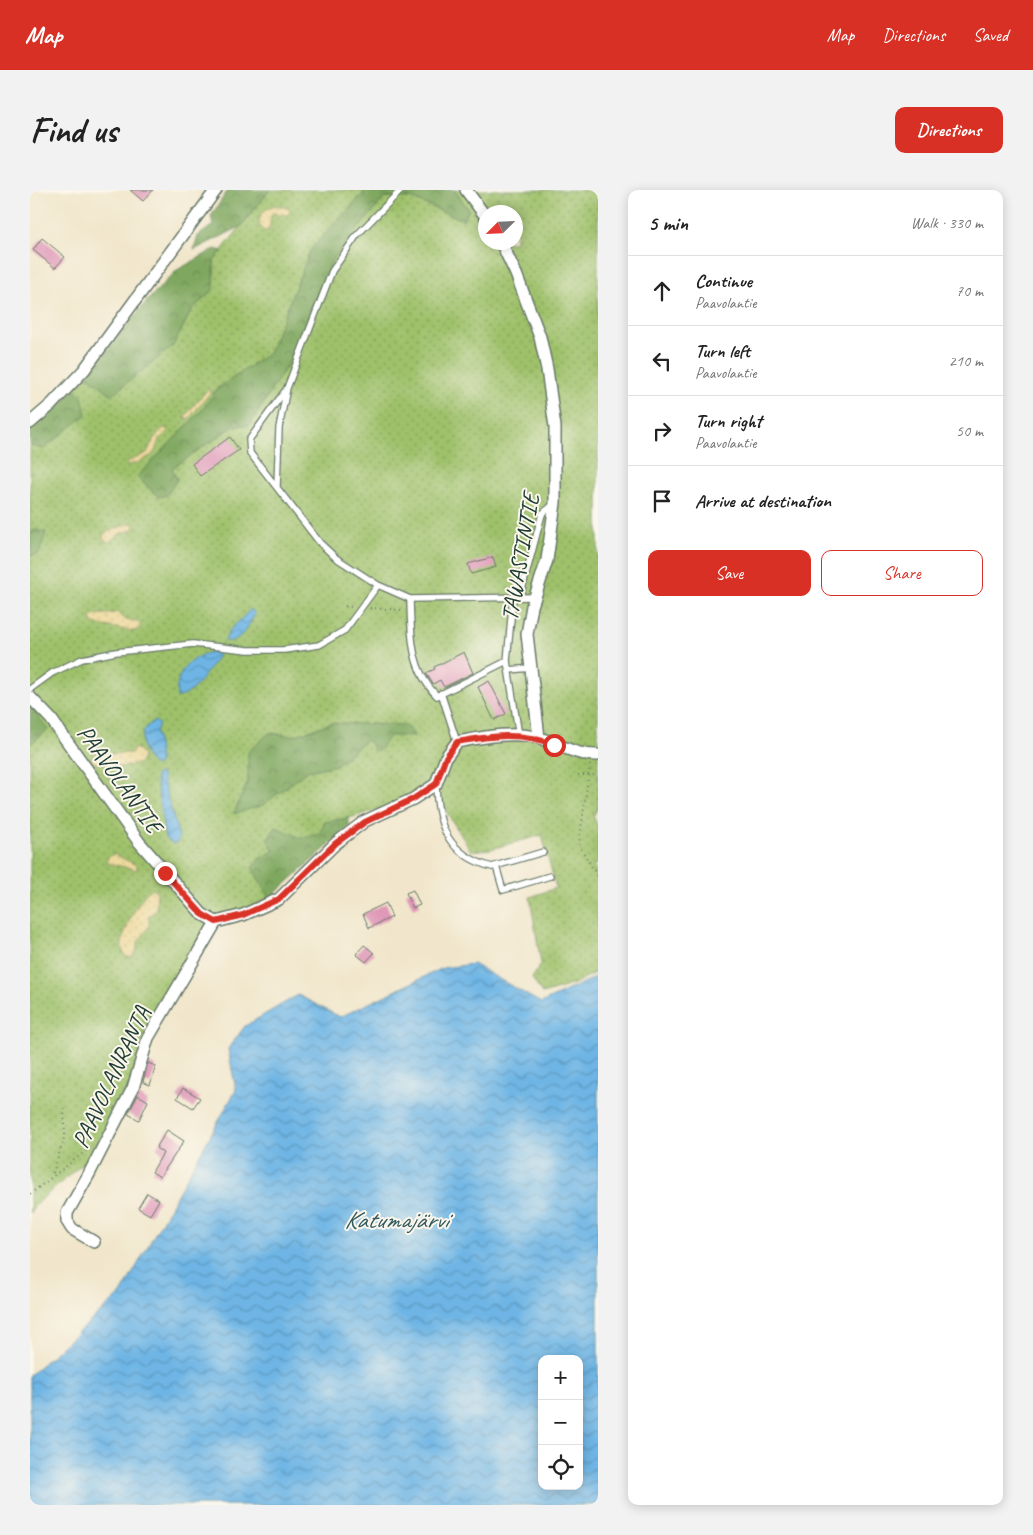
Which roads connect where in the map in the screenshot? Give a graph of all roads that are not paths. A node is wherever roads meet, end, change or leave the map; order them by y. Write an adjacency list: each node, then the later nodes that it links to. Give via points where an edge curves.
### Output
1 (216, 190): 7 (street, via 70,387)
2 (402, 190): 6 (lane, via 357,234 332,271)
3 (466, 190): 4 (street)
4 (478, 206)
5 (504, 250): 9 (street, TAWASTINTIE, via 529,306 547,369 555,427)
6 (286, 388): 8 (lane, via 279,428); 8 (lane, via 248,440 250,453)
7 (32, 418)
8 (276, 487): 10 (lane, via 320,543 336,558)
9 (555, 503): 11 (lane, via 542,514); 12 (street, TAWASTINTIE, via 547,560)
10 (378, 585): 13 (lane); 17 (lane, via 345,630 318,645 284,650 248,650 193,644 116,652 82,658)
11 (516, 597): 12 (lane); 13 (lane); 14 (lane)
12 (535, 597): 15 (street, TAWASTINTIE, via 527,634)
13 (410, 599): 18 (lane, via 415,661 429,688 437,696)
14 (508, 661): 16 (lane); 18 (lane)
15 (531, 668): 16 (lane); 21 (street, TAWASTINTIE)
16 (509, 670): 20 (lane)
17 (30, 689)
18 (441, 694): 22 (lane)
19 (30, 697): 28 (street, PAAVOLANTIE, via 51,719 139,842 202,914)
20 (519, 736): 21 (street); 22 (street, via 493,735)
21 (540, 738): 23 (street)
22 (457, 742): 24 (street, via 446,757)
23 (592, 756)
24 (436, 784): 26 (lane, via 437,804 446,836 462,854 482,864); 28 (street, via 343,837 279,899 243,915)
25 (543, 852): 26 (lane)
26 (496, 866): 27 (lane, via 503,890)
27 (550, 876)
28 (216, 922): 29 (street, PAAVOLANRANTA, via 148,1038 133,1088 67,1213 72,1229)
29 (94, 1242)

